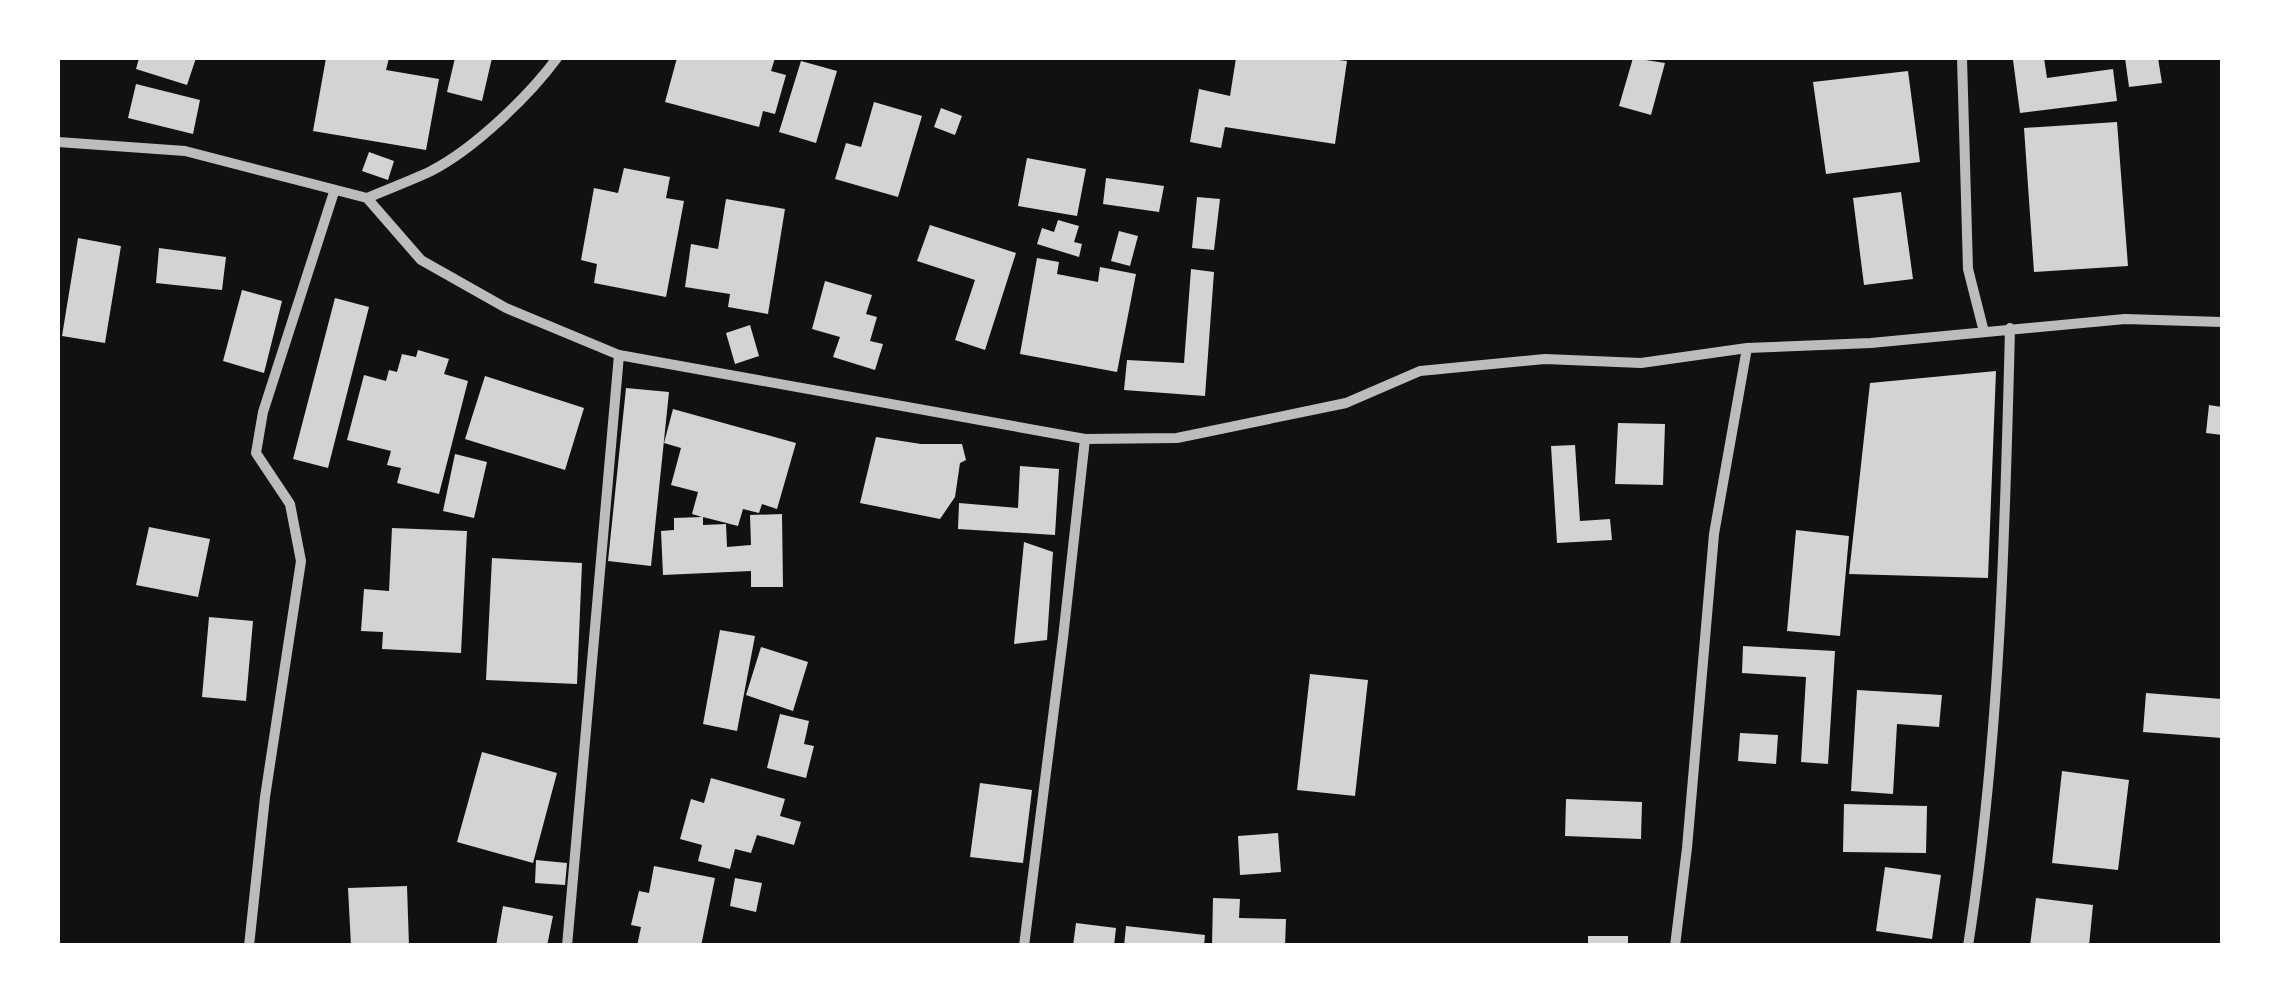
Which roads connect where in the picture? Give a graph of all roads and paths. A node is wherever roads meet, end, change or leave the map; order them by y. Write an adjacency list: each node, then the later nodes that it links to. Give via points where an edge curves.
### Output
1 (558, 58): 5 (street, via 508,114 434,169)
2 (1962, 58): 8 (street, via 1968,269)
3 (58, 142): 4 (street, via 185,151)
4 (334, 192): 5 (street); 12 (street, via 263,412 256,453 290,504 300,562)
5 (367, 198): 10 (street, via 421,260 506,308)
6 (2222, 322): 7 (street, via 2125,319)
7 (2010, 328): 8 (street); 16 (street, via 2004,571)
8 (1984, 332): 9 (street)
9 (1747, 348): 11 (street, via 1640,362 1545,359 1420,371 1346,403 1177,438); 15 (street, via 1714,534)
10 (618, 355): 11 (street); 13 (street)
11 (1084, 438): 14 (street)
12 (249, 946)
13 (567, 946)
14 (1024, 946)
15 (1675, 946)
16 (1968, 946)

